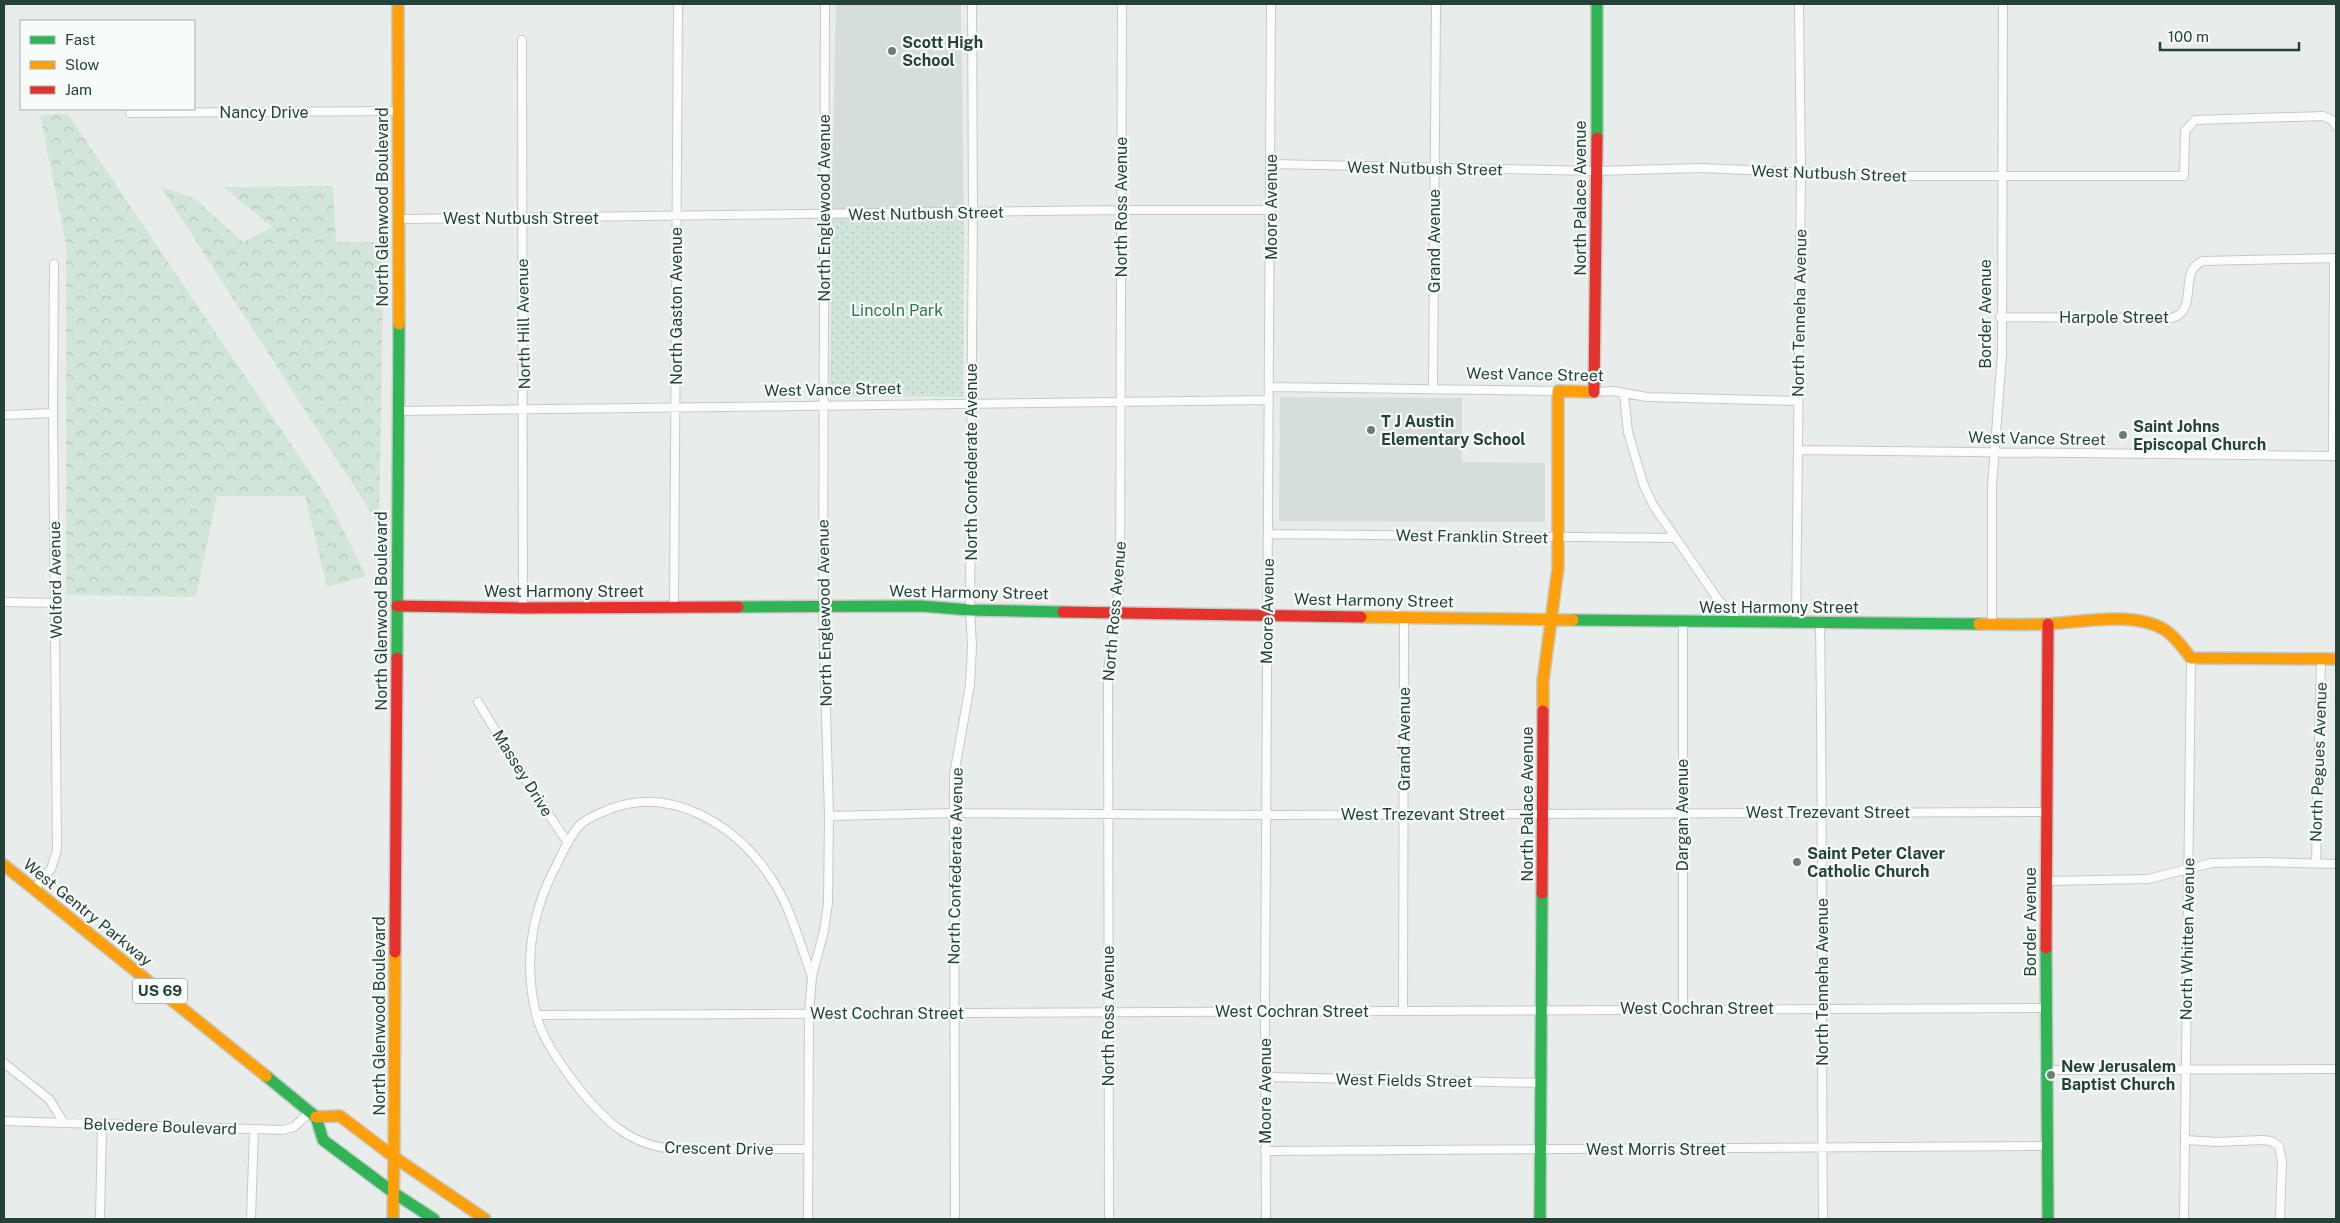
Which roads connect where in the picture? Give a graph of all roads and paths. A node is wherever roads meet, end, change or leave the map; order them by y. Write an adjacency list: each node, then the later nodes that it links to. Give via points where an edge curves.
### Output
1 (398, 4): 12 (street, North Glenwood Boulevard)
2 (678, 4): 24 (street, North Gaston Avenue)
3 (825, 4): 23 (street, North Englewood Avenue)
4 (972, 4): 22 (street, North Confederate Avenue)
5 (1122, 4): 20 (street, North Ross Avenue)
6 (1271, 4): 15 (street, Moore Avenue)
7 (1436, 4): 16 (street, Grand Avenue)
8 (1597, 4): 17 (street, North Palace Avenue)
9 (1800, 4): 18 (street, North Tenneha Avenue)
10 (2003, 4): 19 (street, Border Avenue)
11 (522, 40): 25 (street, North Hill Avenue)
12 (399, 111): 13 (street, Nancy Drive); 26 (street, North Glenwood Boulevard)
13 (130, 113)
14 (2336, 126): 19 (street, West Nutbush Street, via 2323,116 2195,120 2185,131 2184,176)
15 (1271, 164): 16 (street, West Nutbush Street); 21 (street, Moore Avenue)
16 (1435, 168): 17 (street, West Nutbush Street); 31 (street, Grand Avenue)
17 (1596, 171): 18 (street, West Nutbush Street, via 1700,168); 33 (street, North Palace Avenue)
18 (1802, 174): 19 (street, West Nutbush Street); 36 (street, North Tenneha Avenue)
19 (2003, 176): 29 (street, Border Avenue)
20 (1121, 210): 21 (street, West Nutbush Street); 22 (street, West Nutbush Street); 37 (street, North Ross Avenue)
21 (1271, 210): 30 (street, Moore Avenue)
22 (974, 212): 23 (street, West Nutbush Street); 38 (street, North Confederate Avenue)
23 (823, 215): 24 (street, West Nutbush Street); 39 (street, North Englewood Avenue)
24 (676, 217): 25 (street, West Nutbush Street); 40 (street, North Gaston Avenue)
25 (521, 218): 26 (street, West Nutbush Street); 41 (street, North Hill Avenue)
26 (400, 219): 42 (street, North Glenwood Boulevard)
27 (2335, 258): 29 (street, Harpole Street, via 2203,261 2196,264 2188,278 2186,308 2172,318); 47 (street)
28 (54, 264): 43 (street, Wolford Avenue)
29 (2000, 317): 46 (street, Border Avenue, via 2002,354)
30 (1270, 387): 31 (street, West Vance Street); 35 (street, Moore Avenue)
31 (1434, 388): 32 (street, West Vance Street)
32 (1558, 391): 33 (street, West Vance Street); 49 (street, North Palace Avenue)
33 (1596, 392): 34 (street, West Vance Street, via 1613,391)
34 (1624, 395): 36 (street, West Vance Street); 50 (street, via 1628,432 1643,483)
35 (1269, 400): 37 (street, West Vance Street); 48 (street, Moore Avenue)
36 (1798, 401): 45 (street, North Tenneha Avenue)
37 (1121, 402): 38 (street, West Vance Street); 58 (street, North Ross Avenue, via 1120,582)
38 (972, 404): 39 (street, West Vance Street); 57 (street, North Confederate Avenue)
39 (823, 406): 40 (street, West Vance Street); 56 (street, North Englewood Avenue)
40 (676, 408): 41 (street, West Vance Street); 54 (street, North Gaston Avenue)
41 (524, 410): 42 (street, West Vance Street); 55 (street, North Hill Avenue)
42 (398, 411): 53 (street, North Glenwood Boulevard)
43 (52, 414): 44 (street); 52 (street, Wolford Avenue)
44 (4, 415)
45 (1798, 450): 46 (street, West Vance Street); 64 (street, North Tenneha Avenue)
46 (1994, 454): 47 (street, West Vance Street); 65 (street, Border Avenue)
47 (2335, 456)
48 (1269, 534): 49 (street, West Franklin Street); 59 (street, Moore Avenue)
49 (1559, 537): 50 (street, West Franklin Street); 61 (street, North Palace Avenue)
50 (1675, 538): 63 (street, via 1717,598)
51 (4, 602): 52 (street)
52 (56, 603): 87 (street, Wolford Avenue, via 57,850 51,869)
53 (397, 606): 55 (street, West Harmony Street); 116 (street, North Glenwood Boulevard)
54 (674, 607): 55 (street, West Harmony Street); 56 (street, West Harmony Street)
55 (524, 608)
56 (823, 608): 57 (street, West Harmony Street, via 922,606); 80 (street, North Englewood Avenue)
57 (970, 610): 58 (street, West Harmony Street); 74 (street, North Confederate Avenue, via 970,685 954,775)
58 (1116, 611): 59 (street, West Harmony Street); 75 (street, North Ross Avenue, via 1108,671)
59 (1267, 613): 60 (street, West Harmony Street); 79 (street, Moore Avenue)
60 (1404, 618): 61 (street, West Harmony Street); 76 (street, Grand Avenue)
61 (1552, 619): 62 (street, West Harmony Street); 77 (street, North Palace Avenue, via 1543,681)
62 (1683, 622): 63 (street, West Harmony Street); 78 (street, Dargan Avenue)
63 (1740, 623): 64 (street, West Harmony Street)
64 (1796, 623): 66 (street, West Harmony Street)
65 (1992, 623): 66 (street, West Harmony Street); 67 (street, West Harmony Street)
66 (1820, 624): 72 (street, North Tenneha Avenue)
67 (2048, 624): 68 (street, West Harmony Street, via 2086,620 2148,622 2178,640); 73 (street, Border Avenue)
68 (2191, 658): 69 (street); 85 (street, North Whitten Avenue)
69 (2321, 659): 70 (street); 83 (street, North Pegues Avenue)
70 (2336, 659)
71 (478, 702): 81 (street, Massey Drive)
72 (1823, 812): 73 (street, West Trezevant Street); 78 (street, West Trezevant Street); 89 (street, North Tenneha Avenue)
73 (2046, 812): 86 (street, Border Avenue)
74 (954, 813): 75 (street, West Trezevant Street); 80 (street, West Trezevant Street); 96 (street, North Confederate Avenue)
75 (1109, 813): 79 (street, West Trezevant Street); 94 (street, North Ross Avenue)
76 (1404, 814): 77 (street, West Trezevant Street); 79 (street, West Trezevant Street); 95 (street, Grand Avenue)
77 (1542, 814): 78 (street, West Trezevant Street); 92 (street, North Palace Avenue)
78 (1682, 814): 90 (street, Dargan Avenue)
79 (1266, 815): 93 (street, Moore Avenue)
80 (829, 816): 88 (street, North Englewood Avenue, via 828,903)
81 (568, 843): 88 (street, Crescent Drive, via 580,824 616,807 655,802 700,814 740,840 771,876); 98 (street, Crescent Drive, via 548,881 530,941 530,976)
82 (4, 864): 87 (street, West Gentry Parkway / US 69)
83 (2316, 864): 84 (street); 85 (street, via 2212,863)
84 (2336, 864)
85 (2188, 868): 86 (street, via 2176,874 2148,879); 100 (street, North Whitten Avenue)
86 (2046, 881): 91 (street, Border Avenue)
87 (34, 889): 105 (street, West Gentry Parkway / US 69)
88 (812, 976): 97 (street, North Englewood Avenue)
89 (1821, 1007): 90 (street, West Cochran Street); 91 (street, West Cochran Street); 112 (street, North Tenneha Avenue)
90 (1683, 1008): 92 (street, West Cochran Street)
91 (2047, 1008): 101 (street, Border Avenue)
92 (1543, 1009): 95 (street, West Cochran Street); 104 (street, North Palace Avenue)
93 (1265, 1010): 94 (street, West Cochran Street); 95 (street, West Cochran Street); 103 (street, Moore Avenue)
94 (1108, 1011): 96 (street, West Cochran Street); 125 (street, North Ross Avenue)
95 (1403, 1011)
96 (954, 1013): 97 (street, West Cochran Street); 124 (street, North Confederate Avenue)
97 (809, 1014): 98 (street, West Cochran Street); 113 (street, North Englewood Avenue)
98 (536, 1015): 113 (street, Crescent Drive, via 575,1083 606,1118 630,1138 660,1148 675,1149)
99 (4, 1063): 107 (street, via 49,1099)
100 (2186, 1069): 101 (street); 102 (street); 110 (street, North Whitten Avenue)
101 (2048, 1070): 111 (street, Border Avenue)
102 (2336, 1070)
103 (1265, 1077): 104 (street, West Fields Street); 115 (street, Moore Avenue)
104 (1542, 1083): 114 (street, North Palace Avenue)
105 (313, 1115): 109 (street, Belvedere Boulevard, via 294,1127); 116 (street, via 340,1116); 117 (street, via 323,1140)
106 (4, 1121): 107 (street, Belvedere Boulevard)
107 (64, 1123): 108 (street, Belvedere Boulevard)
108 (102, 1125): 109 (street, Belvedere Boulevard); 118 (street)
109 (254, 1130): 119 (street)
110 (2186, 1140): 130 (street, North Whitten Avenue); 131 (street, via 2262,1140 2279,1146 2282,1161)
111 (2046, 1146): 112 (street, West Morris Street); 129 (street, Border Avenue)
112 (1822, 1148): 114 (street, West Morris Street); 128 (street, North Tenneha Avenue)
113 (808, 1149): 123 (street, North Englewood Avenue)
114 (1541, 1150): 115 (street, West Morris Street); 127 (street, North Palace Avenue)
115 (1265, 1151): 126 (street, Moore Avenue)
116 (394, 1156): 117 (street, North Glenwood Boulevard); 122 (street)
117 (394, 1193): 120 (street, North Glenwood Boulevard); 121 (street)
118 (100, 1219)
119 (251, 1219)
120 (393, 1219)
121 (434, 1219)
122 (485, 1219)
123 (808, 1219)
124 (955, 1219)
125 (1108, 1219)
126 (1266, 1219)
127 (1540, 1219)
128 (1823, 1219)
129 (2048, 1219)
130 (2184, 1219)
131 (2280, 1219)

